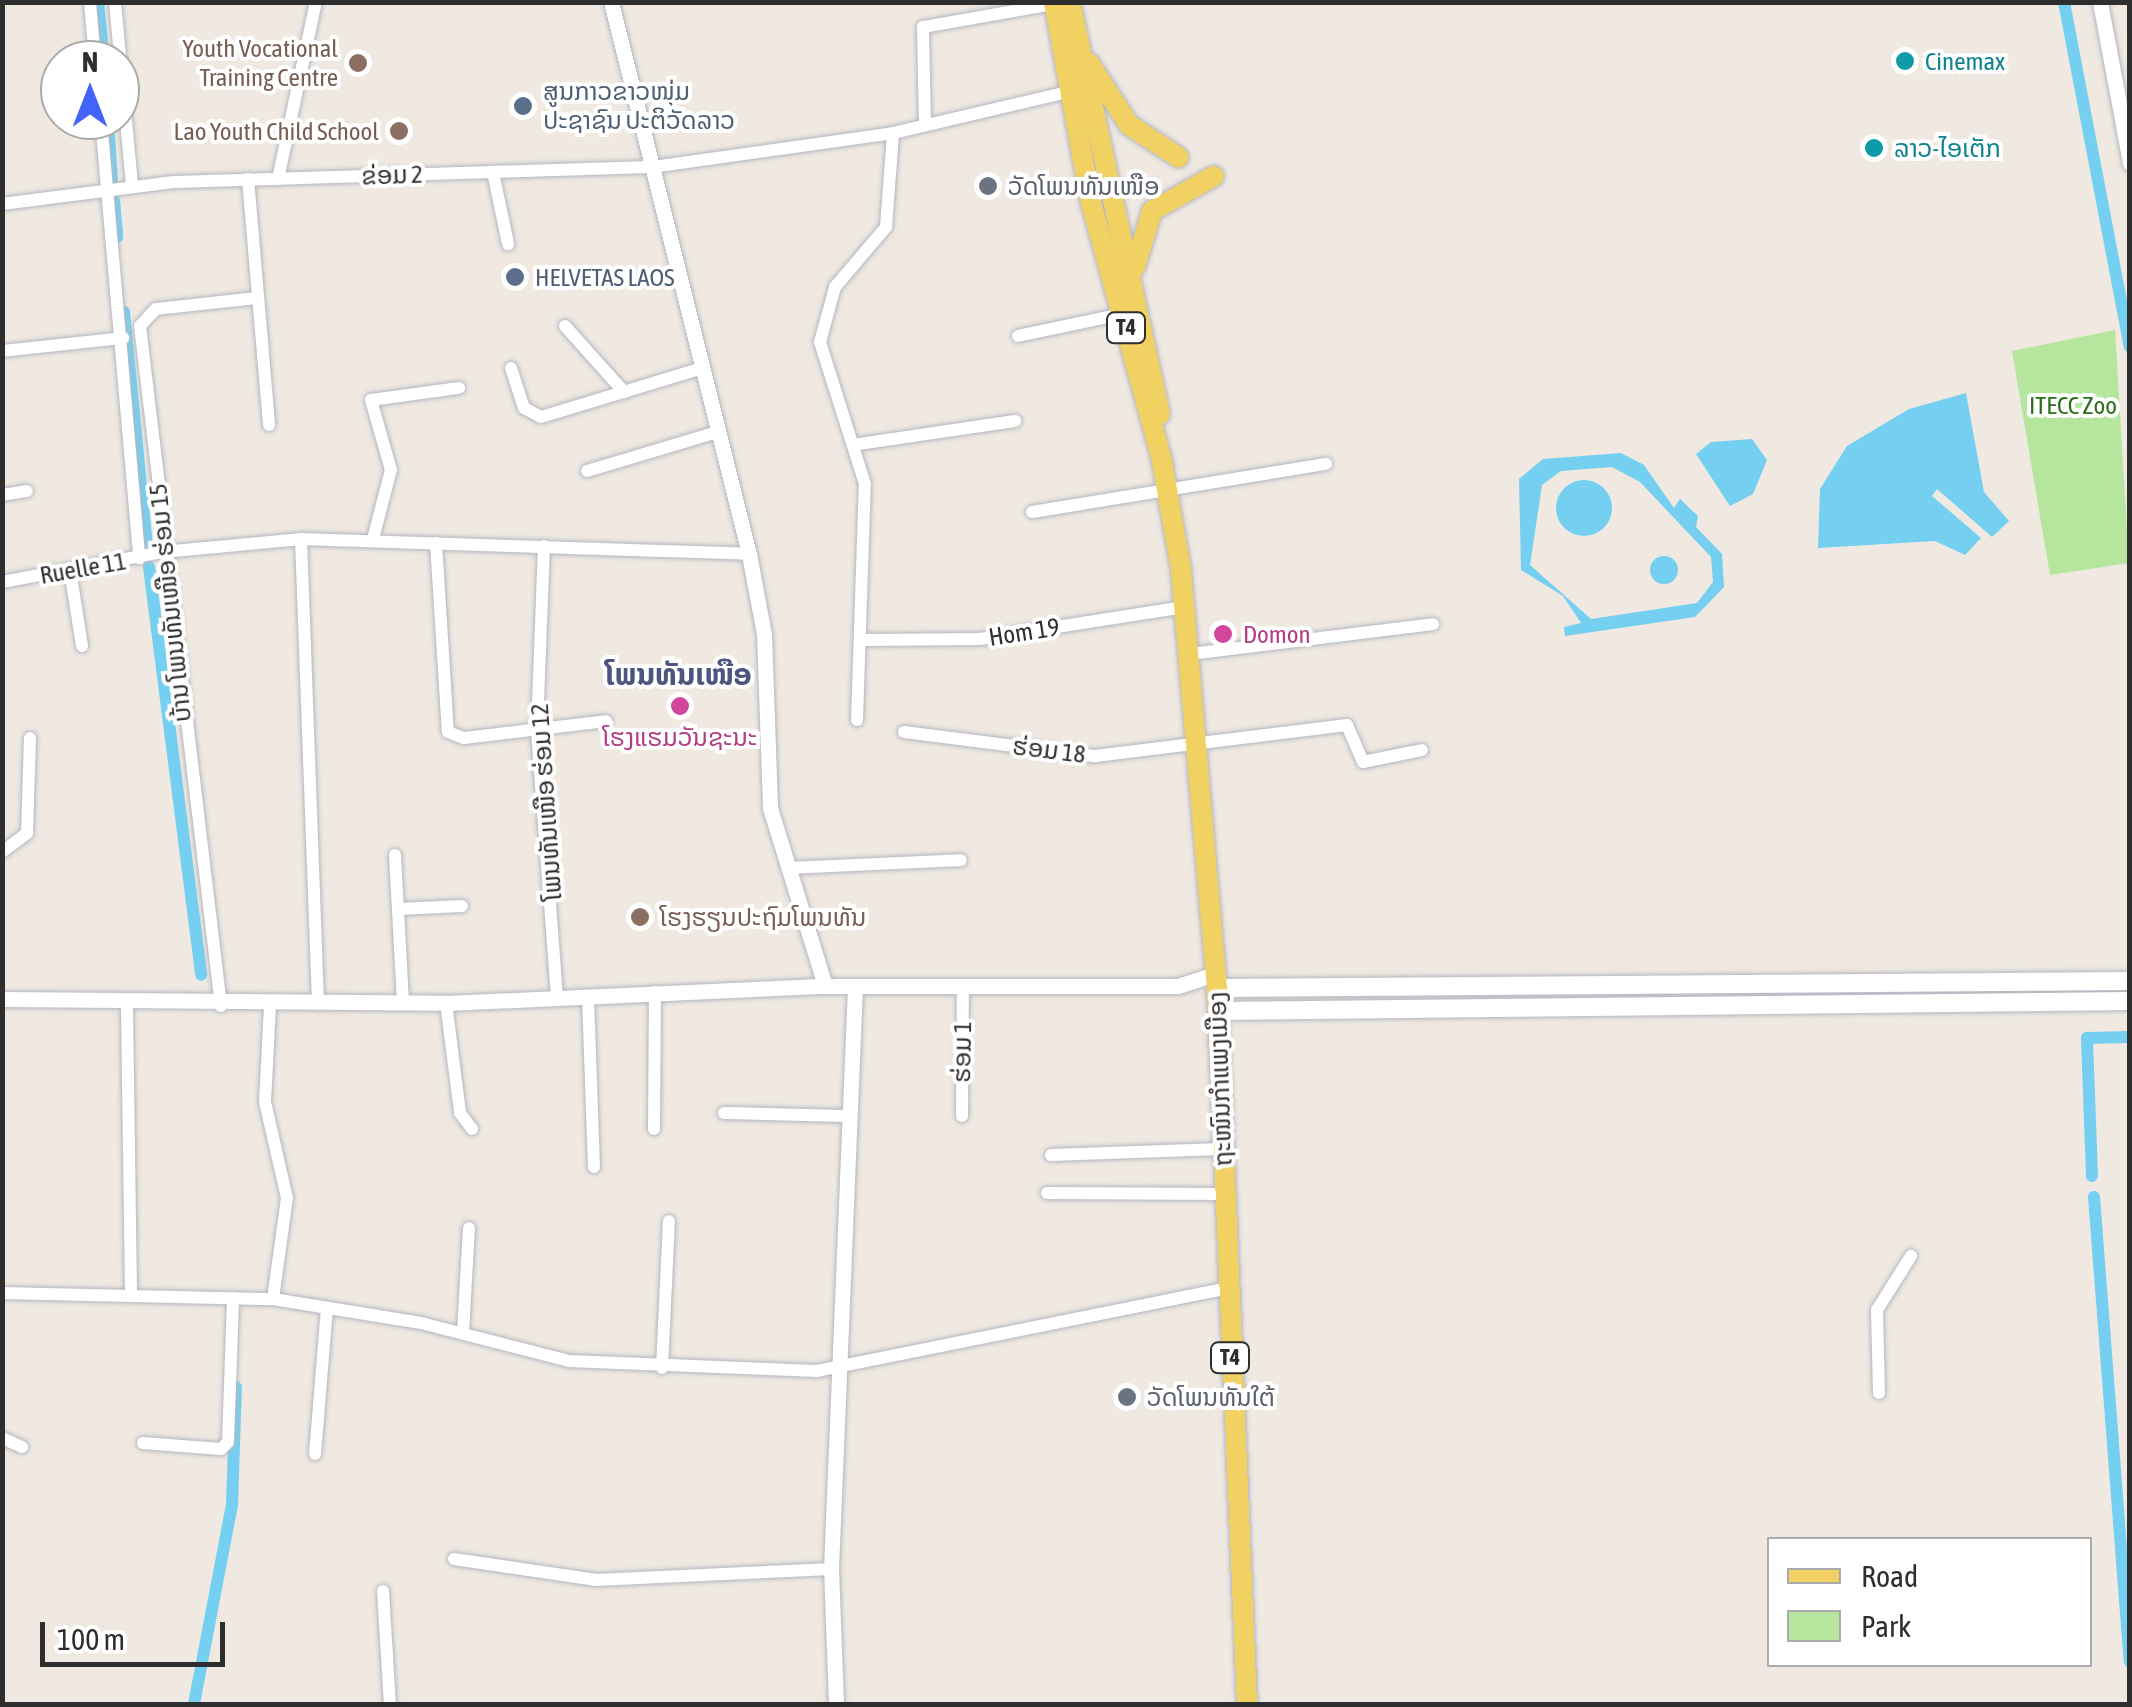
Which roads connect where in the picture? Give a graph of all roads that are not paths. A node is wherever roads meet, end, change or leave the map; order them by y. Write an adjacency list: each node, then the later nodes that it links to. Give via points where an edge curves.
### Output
1 (90, 2): 7 (street)
2 (115, 2): 23 (street)
3 (316, 2): 22 (street)
4 (611, 2): 16 (street)
5 (2100, 2): 10 (street)
6 (1059, 3): 8 (main road, ຖະໜົນກຳແພງເມືອງ / T4); 9 (main road, ຖະໜົນກຳແພງເມືອງ / T4); 11 (street, via 923,28)
7 (94, 40)
8 (1078, 42): 14 (main road, via 1129,125); 17 (main road, ຖະໜົນກຳແພງເມືອງ / T4)
9 (1068, 92): 11 (street, ຂ່ອມ 2); 19 (main road, ຖະໜົນກຳແພງເມືອງ / T4)
10 (2124, 98): 15 (street)
11 (925, 125): 12 (street, ຂ່ອມ 2)
12 (893, 133): 16 (street, ຂ່ອມ 2); 42 (street, via 883,236 835,287 822,326 823,360)
13 (103, 140): 24 (street)
14 (1178, 156)
15 (2130, 163)
16 (652, 167): 18 (street, ຂ່ອມ 2); 36 (street)
17 (1106, 168): 19 (street); 25 (main road, ຖະໜົນກຳແພງເມືອງ / T4)
18 (493, 172): 22 (street, ຂ່ອມ 2); 27 (street)
19 (1084, 172): 25 (main road, ຖະໜົນກຳແພງເມືອງ / T4)
20 (1214, 176): 28 (main road, via 1152,212 1136,243)
21 (248, 179): 22 (street, ຂ່ອມ 2); 23 (street, ຂ່ອມ 2); 29 (street)
22 (278, 179)
23 (132, 188): 24 (street, ຂ່ອມ 2)
24 (107, 190): 26 (street, ຂ່ອມ 2); 33 (street)
25 (1101, 197): 28 (main road, ຖະໜົນກຳແພງເມືອງ / T4); 30 (main road, ຖະໜົນກຳແພງເມືອງ / T4)
26 (2, 204)
27 (508, 244)
28 (1135, 294): 43 (main road, ຖະໜົນກຳແພງເມືອງ / T4)
29 (257, 298): 40 (street); 54 (street, ບ້ານ ໂພນທັນເໜືອ ຮ່ອມ 15, via 144,314)
30 (1122, 314): 32 (street); 43 (main road, ຖະໜົນກຳແພງເມືອງ / T4)
31 (565, 326): 38 (street)
32 (1018, 336)
33 (123, 338): 34 (street); 56 (street)
34 (2, 352)
35 (511, 368): 38 (street, via 535,416)
36 (702, 368): 38 (street); 41 (street)
37 (460, 388): 51 (street, via 370,400 391,470)
38 (624, 392)
39 (1015, 421): 42 (street)
40 (268, 425)
41 (718, 432): 45 (street); 55 (street)
42 (858, 444): 61 (street)
43 (1161, 456): 47 (main road, ຖະໜົນກຳແພງເມືອງ / T4)
44 (1326, 464): 47 (street)
45 (587, 471)
46 (27, 491): 48 (street)
47 (1169, 492): 49 (street); 59 (main road, ຖະໜົນກຳແພງເມືອງ / T4)
48 (2, 495)
49 (1032, 512)
50 (300, 539): 51 (street, Ruelle 11); 54 (street, Ruelle 11); 89 (street)
51 (373, 539): 52 (street, Ruelle 11)
52 (436, 542): 53 (street, Ruelle 11); 66 (street, via 448,732)
53 (544, 546): 55 (street, Ruelle 11); 66 (street, ໂພນທັນເໜືອ ຮ່ອມ 12)
54 (163, 552): 56 (street, Ruelle 11); 91 (street, ບ້ານ ໂພນທັນເໜືອ ຮ່ອມ 15)
55 (749, 554): 74 (street, via 764,634 770,808)
56 (139, 558): 57 (street, Ruelle 11)
57 (70, 570): 58 (street, Ruelle 11); 62 (street)
58 (2, 582)
59 (1185, 607): 61 (street, Hom 19, via 980,640); 63 (main road, ຖະໜົນກຳແພງເມືອງ / T4)
60 (1434, 624): 63 (street)
61 (862, 640): 64 (street)
62 (82, 646)
63 (1190, 654): 69 (main road, ຖະໜົນກຳແພງເມືອງ / T4)
64 (856, 720)
65 (606, 721): 66 (street)
66 (537, 731): 84 (street, ໂພນທັນເໜືອ ຮ່ອມ 12)
67 (904, 732): 69 (street, ຮ່ອມ 18, via 1095,756)
68 (30, 738): 71 (street, via 27,833)
69 (1195, 746): 70 (street, ຮ່ອມ 18, via 1348,725 1363,762); 77 (main road, ຖະໜົນກຳແພງເມືອງ / T4)
70 (1422, 750)
71 (2, 852)
72 (395, 855): 76 (street)
73 (961, 860): 74 (street)
74 (788, 868): 79 (street)
75 (462, 906): 76 (street)
76 (398, 909): 87 (street)
77 (1216, 981): 78 (main road); 81 (street); 93 (main road, ຖະໜົນກຳແພງເມືອງ / T4)
78 (2130, 982)
79 (825, 986): 80 (street); 82 (street)
80 (854, 986): 81 (street); 95 (street)
81 (963, 987): 96 (street, ຮ່ອມ 1)
82 (655, 992): 83 (street); 98 (street)
83 (588, 996): 84 (street); 101 (street)
84 (557, 998): 88 (street)
85 (2, 999): 90 (street)
86 (2130, 1000): 93 (main road)
87 (403, 1003): 88 (street); 89 (street)
88 (446, 1003): 97 (street, via 460,1113)
89 (318, 1004): 92 (street)
90 (127, 1006): 91 (street); 108 (street)
91 (221, 1006): 92 (street)
92 (270, 1006): 111 (street, via 265,1102 287,1198)
93 (1217, 1012): 99 (main road, ຖະໜົນກຳແພງເມືອງ / T4)
94 (724, 1114): 95 (street)
95 (849, 1116): 115 (street)
96 (962, 1116)
97 (472, 1128)
98 (654, 1129)
99 (1220, 1149): 100 (street); 103 (main road, ຖະໜົນກຳແພງເມືອງ / T4)
100 (1051, 1154)
101 (594, 1166)
102 (1047, 1193): 103 (street)
103 (1226, 1194): 107 (main road, ຖະໜົນກຳແພງເມືອງ / T4)
104 (669, 1221): 114 (street)
105 (469, 1228): 113 (street)
106 (1910, 1256): 116 (street, via 1877,1310)
107 (1228, 1288): 115 (street); 126 (main road, ຖະໜົນກຳແພງເມືອງ / T4)
108 (131, 1291): 109 (street); 110 (street)
109 (2, 1293)
110 (233, 1298): 111 (street); 118 (street, via 228,1442 221,1449)
111 (273, 1299): 112 (street)
112 (326, 1308): 113 (street); 120 (street)
113 (463, 1332): 114 (street, via 569,1361)
114 (662, 1368): 115 (street)
115 (839, 1369): 122 (street)
116 (1879, 1393)
117 (2, 1438): 119 (street)
118 (143, 1444)
119 (22, 1447)
120 (315, 1454)
121 (454, 1559): 122 (street, via 596,1580)
122 (831, 1569): 125 (street)
123 (382, 1591): 124 (street)
124 (390, 1704)
125 (836, 1704)
126 (1247, 1704)

